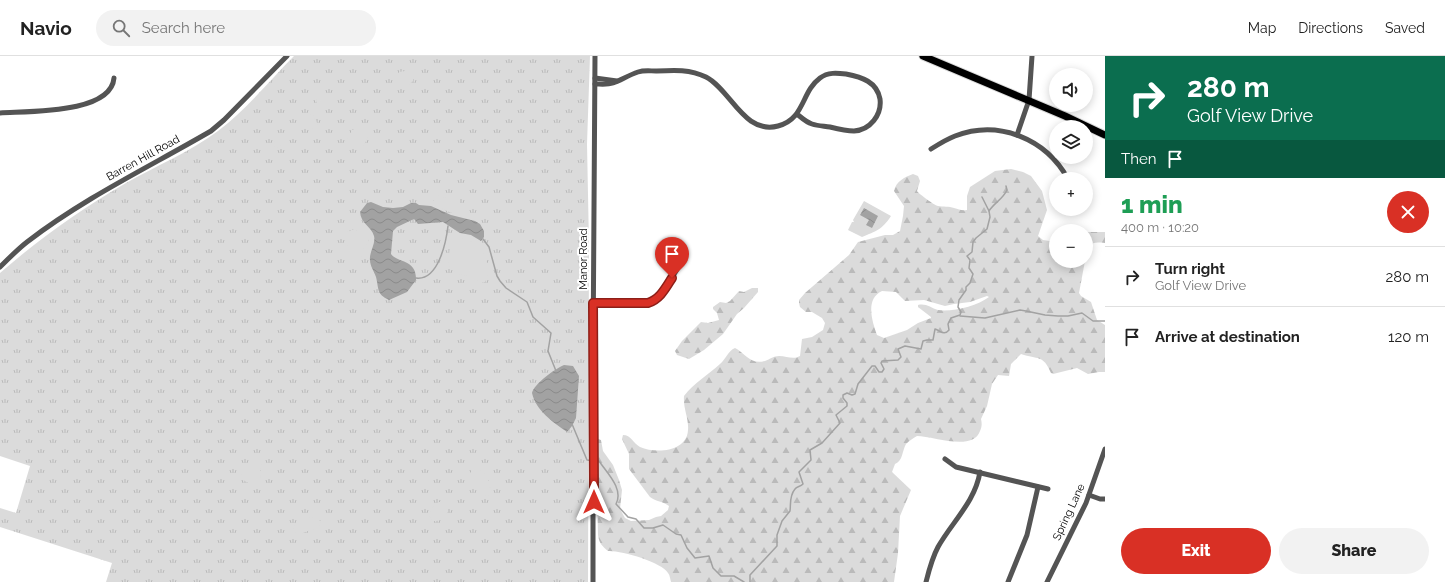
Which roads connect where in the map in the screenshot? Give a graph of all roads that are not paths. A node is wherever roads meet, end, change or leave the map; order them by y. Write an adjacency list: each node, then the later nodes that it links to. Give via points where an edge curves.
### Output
1 (287, 56): 15 (street, Barren Hill Road, via 210,131 117,183 56,222 27,242)
2 (596, 56): 6 (street, Manor Road)
3 (923, 56): 7 (main road)
4 (1032, 56): 7 (street)
5 (114, 78): 8 (street, via 114,86 109,93 80,107)
6 (595, 81): 9 (street, via 609,84 642,71 688,71 716,84 752,122 768,127 777,126); 16 (street, Manor Road)
7 (1029, 100): 10 (street); 11 (main road)
8 (0, 113)
9 (797, 114): 9 (street, via 816,82 831,73 865,79 874,87 879,98 879,109 875,119 865,128 857,130 812,124)
10 (1017, 135): 12 (street, via 995,130 968,132); 13 (street, via 1048,153)
11 (1105, 135)
12 (931, 149)
13 (1064, 172)
14 (681, 258): 16 (street, via 658,298 638,304)
15 (0, 267)
16 (593, 303): 24 (street, Manor Road)
17 (1105, 449): 22 (street, Spring Lane)
18 (945, 459): 19 (street, via 956,467)
19 (980, 472): 20 (street); 25 (street, via 975,491 939,546)
20 (1038, 488): 21 (street); 26 (street, via 1027,535)
21 (1048, 489)
22 (1089, 495): 23 (street); 27 (street, Spring Lane)
23 (1105, 499)
24 (593, 582)
25 (926, 582)
26 (1008, 582)
27 (1047, 582)

